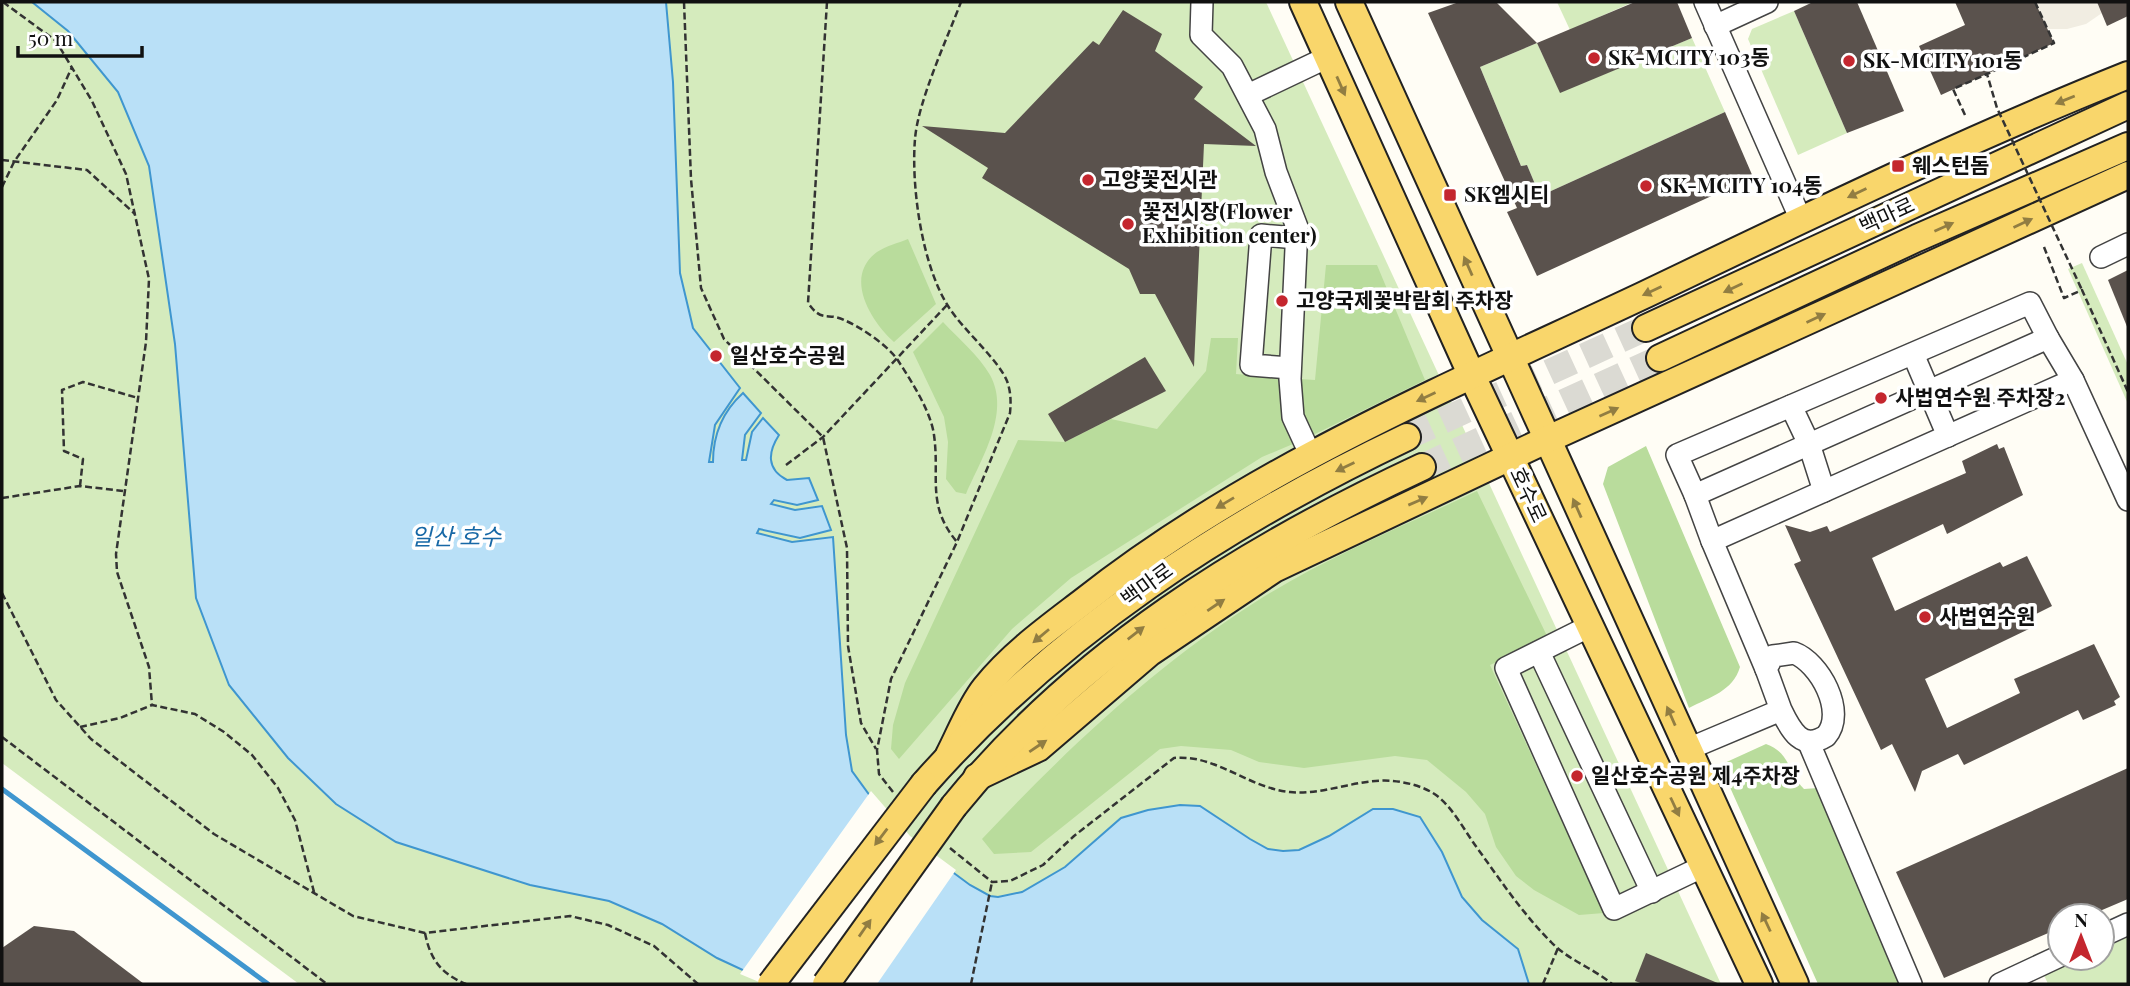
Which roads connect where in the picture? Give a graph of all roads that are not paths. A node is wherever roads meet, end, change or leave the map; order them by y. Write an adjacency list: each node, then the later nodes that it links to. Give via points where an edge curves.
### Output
1 (1202, 2): 9 (lane, via 1201,35 1231,65)
2 (1303, 2): 7 (main road, 호수로)
3 (1349, 2): 20 (main road, 호수로, one-way to 3)
4 (1705, 2): 6 (lane)
5 (1767, 2): 6 (lane)
6 (1715, 26): 13 (lane)
7 (1328, 57): 9 (lane); 23 (main road, 호수로, one-way to 23)
8 (2128, 75): 13 (main road, one-way to 13, via 2017,119)
9 (1248, 95): 14 (lane, via 1265,129)
10 (2128, 105): 17 (main road, 백마로, one-way to 17)
11 (2128, 146): 21 (main road, 백마로, one-way to 11)
12 (2128, 175): 29 (main road, one-way to 12)
13 (1801, 220): 20 (main road, one-way to 20)
14 (1297, 238): 22 (lane); 22 (lane, via 1261,235 1251,365)
15 (2128, 244): 16 (lane)
16 (2101, 257)
17 (1646, 328)
18 (2048, 338): 19 (lane, via 2030,303); 24 (lane); 25 (lane)
19 (1913, 354): 25 (lane); 26 (lane)
20 (1510, 357): 23 (main road); 29 (main road, 호수로)
21 (1660, 358)
22 (1290, 368): 31 (lane, via 1293,417)
23 (1472, 376): 31 (main road, one-way to 31); 32 (main road, 호수로)
24 (2073, 380): 27 (lane); 36 (lane)
25 (1929, 392): 27 (lane); 30 (lane)
26 (1791, 406): 30 (lane); 35 (lane, via 1678,455)
27 (1948, 436): 34 (lane)
28 (1407, 437): 44 (main road, 백마로, one-way to 44, via 1293,494 1161,574 1060,652)
29 (1546, 440): 32 (main road); 43 (main road, 호수로, one-way to 29)
30 (1809, 444): 34 (lane); 35 (lane)
31 (1311, 456): 44 (main road, one-way to 44, via 1181,531 1038,637 984,689)
32 (1510, 457): 38 (main road, 호수로); 45 (main road, one-way to 32, via 1038,748 1149,653 1275,569)
33 (1422, 467): 45 (main road, 백마로, one-way to 33, via 1056,700 1178,602 1284,536)
34 (1824, 491): 37 (lane)
35 (1695, 495): 37 (lane)
36 (2128, 500)
37 (1712, 541): 40 (lane)
38 (1590, 626): 39 (lane); 46 (main road, 호수로, one-way to 46)
39 (1539, 652): 47 (lane); 47 (lane, via 1506,668 1614,909)
40 (1766, 668): 41 (lane); 42 (lane, via 1773,656 1786,652 1801,655 1816,668 1829,698 1833,725 1826,736)
41 (1781, 710): 42 (lane, via 1794,733); 43 (lane)
42 (1808, 743): 53 (lane)
43 (1686, 750): 52 (main road, 호수로, one-way to 43)
44 (949, 755): 49 (main road, 백마로, one-way to 49, bridge)
45 (977, 777): 50 (main road, 백마로, one-way to 45, bridge)
46 (1704, 866): 47 (lane); 51 (main road, 호수로)
47 (1652, 892)
48 (2046, 963): 54 (lane)
49 (771, 984)
50 (826, 984)
51 (1759, 984)
52 (1795, 984)
53 (1911, 984)
54 (2000, 984)

